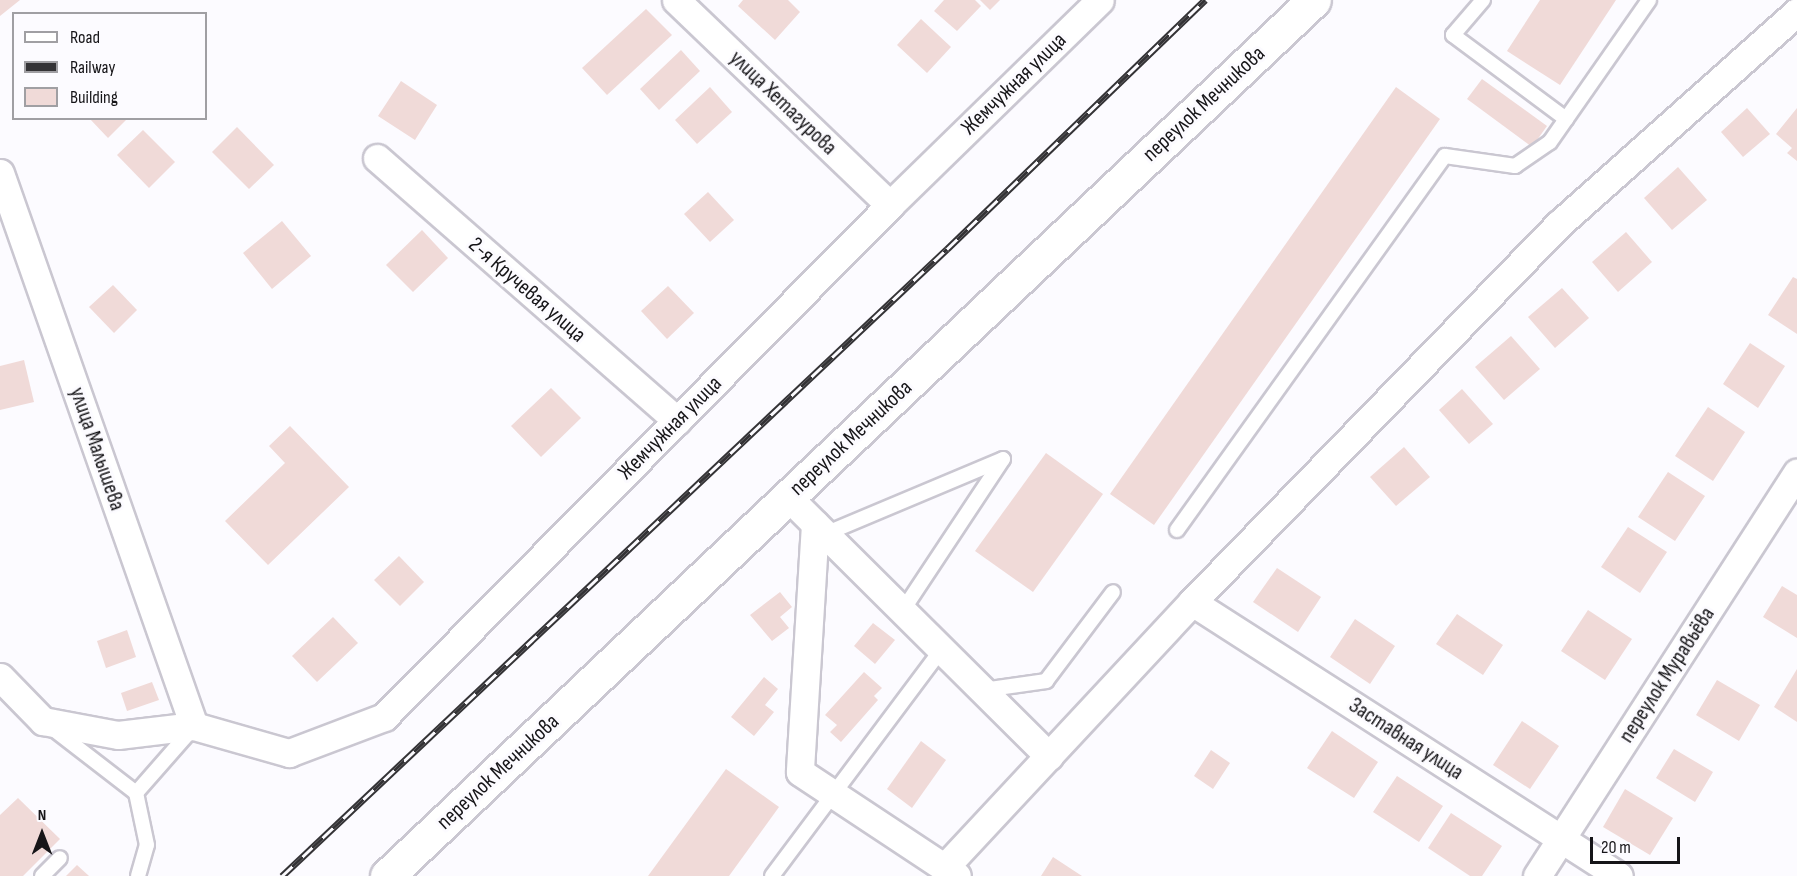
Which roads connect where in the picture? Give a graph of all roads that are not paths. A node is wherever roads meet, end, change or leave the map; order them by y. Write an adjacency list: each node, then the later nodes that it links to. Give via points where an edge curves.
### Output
1 (676, 0): 10 (street, улица Хетагурова)
2 (1100, 0): 10 (street, Жемчужная улица)
3 (1314, 0): 13 (street, переулок Мечникова)
4 (1484, 0): 7 (lane, via 1453,35)
5 (1648, 0): 7 (lane)
6 (1797, 12): 17 (street, via 1559,224)
7 (1566, 119): 15 (lane, via 1550,142 1515,166 1445,156)
8 (377, 158): 11 (street, 2-я Кручевая улица)
9 (0, 172): 23 (street, улица Малышева)
10 (890, 205): 11 (street, Жемчужная улица)
11 (677, 421): 23 (street, Жемчужная улица, via 384,717 289,753)
12 (1797, 473): 27 (street, переулок Муравьёва)
13 (788, 497): 14 (street); 32 (street, переулок Мечникова)
14 (820, 529): 18 (street); 18 (lane, via 1003,459); 26 (street, via 800,772)
15 (1177, 530)
16 (1113, 592): 21 (lane, via 1046,681)
17 (1192, 602): 24 (street); 27 (street, Заставная улица)
18 (903, 610): 19 (street)
19 (942, 649): 21 (street); 26 (lane)
20 (0, 676): 22 (street)
21 (983, 690): 24 (street)
22 (43, 721): 23 (street, via 118,735); 25 (lane)
23 (194, 726): 25 (lane)
24 (1049, 756): 29 (street)
25 (136, 793): 31 (lane, via 147,845)
26 (832, 794): 29 (street); 33 (lane)
27 (1562, 840): 34 (street, переулок Муравьёва); 35 (street, Заставная улица)
28 (60, 858): 30 (lane)
29 (950, 872)
30 (42, 876)
31 (138, 876)
32 (387, 876)
33 (772, 876)
34 (1537, 876)
35 (1619, 876)

